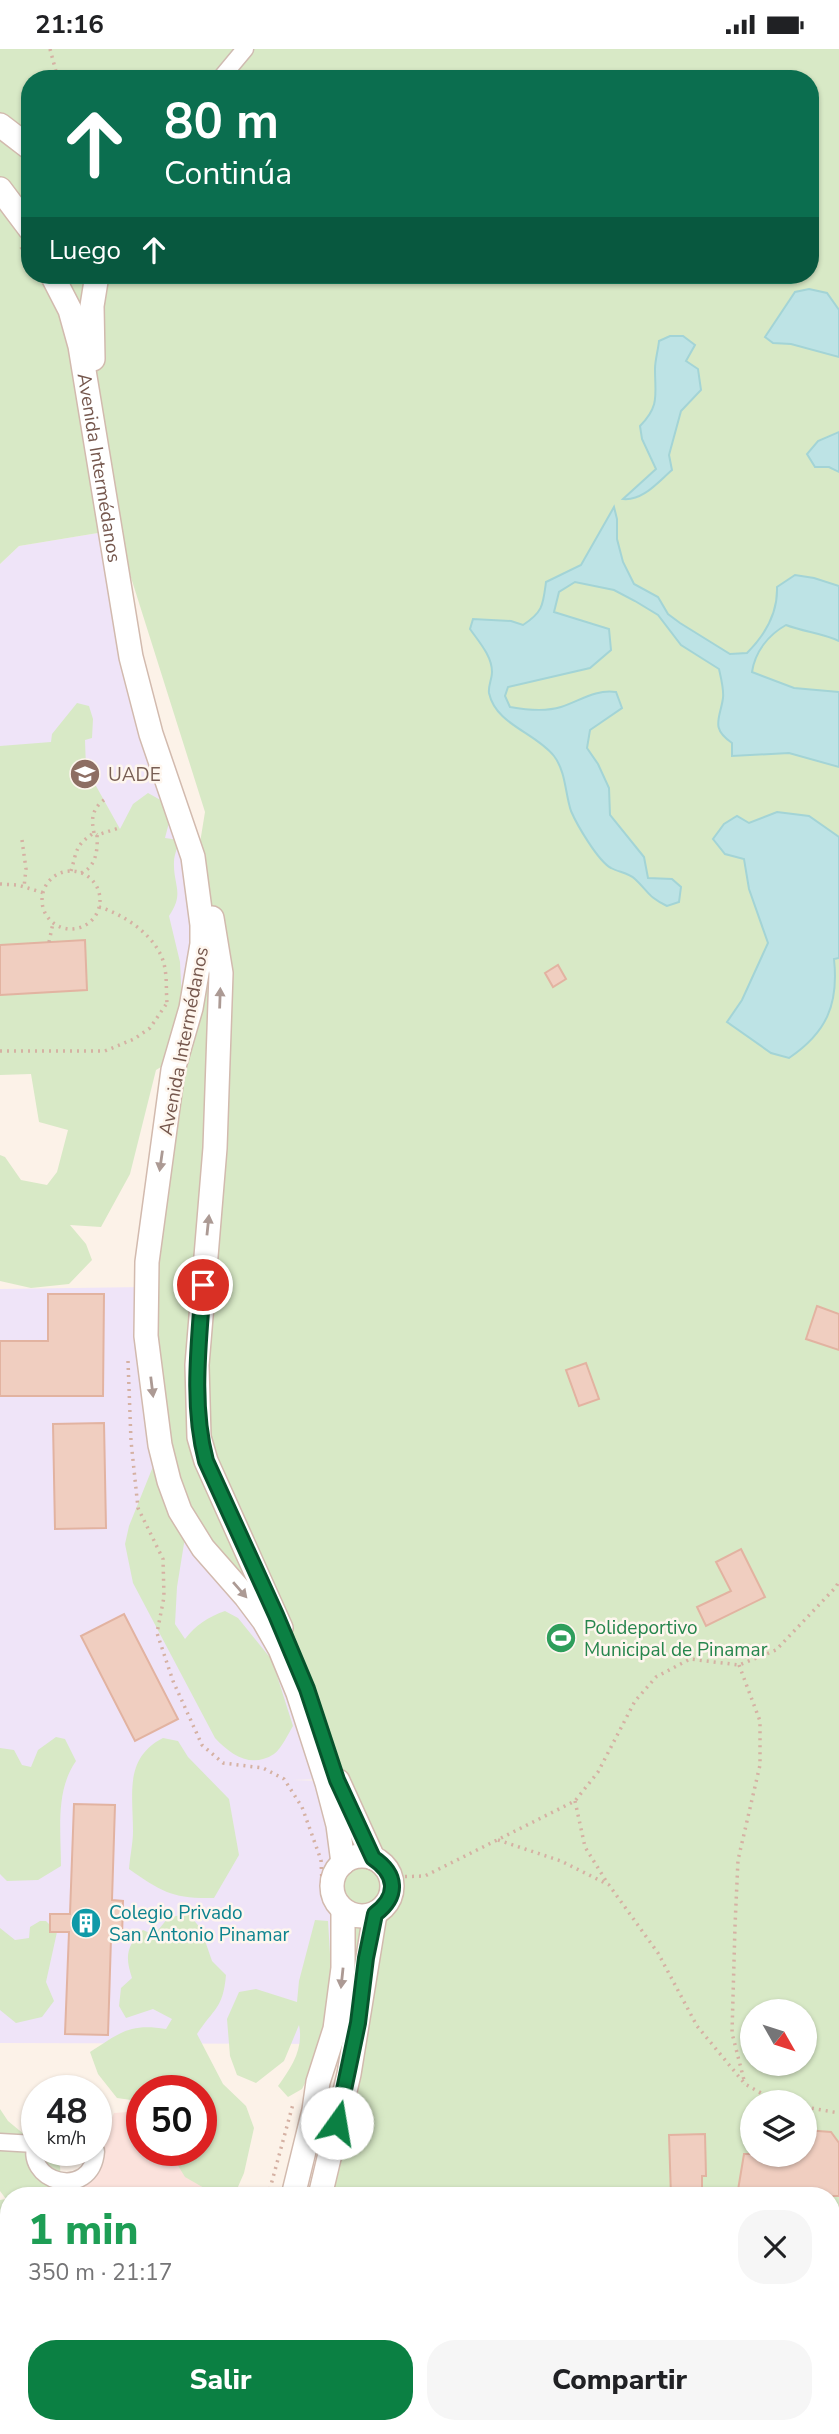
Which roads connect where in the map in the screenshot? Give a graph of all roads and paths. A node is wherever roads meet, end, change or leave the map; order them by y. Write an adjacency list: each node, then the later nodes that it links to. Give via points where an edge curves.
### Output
1 (50, 49): 3 (path)
2 (245, 49): 4 (street)
3 (56, 70)
4 (228, 70)
5 (0, 125): 6 (main road)
6 (21, 141)
7 (0, 190): 8 (main road)
8 (21, 217)
9 (57, 284): 32 (main road, Avenida Intermédanos, one-way to 32, via 80,347 131,657 151,734 193,857 202,925 191,1008 173,1070 147,1262 146,1336 160,1445 180,1511 280,1649 327,1783)
10 (95, 284): 31 (main road, Avenida Intermédanos, one-way to 10, via 337,1780 307,1689 199,1437 197,1365 215,1148 221,973 198,855 156,732 137,655 93,375)
11 (104, 800): 13 (path, via 93,814)
12 (119, 828): 13 (path)
13 (96, 834): 15 (path, via 82,841); 16 (path, via 92,866)
14 (22, 840): 18 (path)
15 (71, 871): 16 (path); 19 (path, via 53,877)
16 (80, 873): 20 (path, via 96,885)
17 (0, 884): 18 (path)
18 (24, 887): 19 (path)
19 (44, 893): 21 (path, via 43,911)
20 (99, 907): 21 (path, via 83,926 65,929); 23 (path, via 123,916 154,944 165,969)
21 (53, 923): 22 (path)
22 (49, 942)
23 (167, 1003): 24 (path); 25 (path, via 150,1028 105,1051)
24 (178, 1004)
25 (0, 1051)
26 (127, 1353): 35 (path, via 138,1508 163,1559 164,1597 157,1633 173,1681 202,1745 223,1763 263,1768 284,1779 302,1807 321,1860 322,1884)
27 (839, 1581): 28 (path, via 776,1650)
28 (739, 1665): 29 (path, via 690,1659 656,1677 635,1701 598,1772); 37 (path, via 760,1721 760,1765 738,1860 736,1900 732,2033)
29 (575, 1801): 30 (path); 34 (path, via 585,1847)
30 (498, 1840): 33 (path, via 425,1876); 34 (path, via 561,1861)
31 (373, 1858): 32 (main road, via 358,1856); 33 (main road)
32 (343, 1863): 35 (main road, via 332,1881)
33 (391, 1877): 36 (main road, via 390,1898)
34 (609, 1885): 37 (path, via 658,1953 696,2026)
35 (335, 1908): 36 (main road, via 365,1917); 49 (main road, one-way to 49, via 343,1968 335,2029 318,2081)
36 (375, 1914): 50 (main road, via 349,2074)
37 (745, 2084): 38 (path)
38 (756, 2090)
39 (296, 2094): 48 (path)
40 (817, 2109): 41 (path)
41 (839, 2113)
42 (0, 2142): 43 (street)
43 (21, 2142)
44 (39, 2166): 46 (street, via 51,2179)
45 (91, 2166): 46 (street)
46 (80, 2179): 47 (street)
47 (78, 2187)
48 (270, 2187)
49 (295, 2187)
50 (322, 2187)

